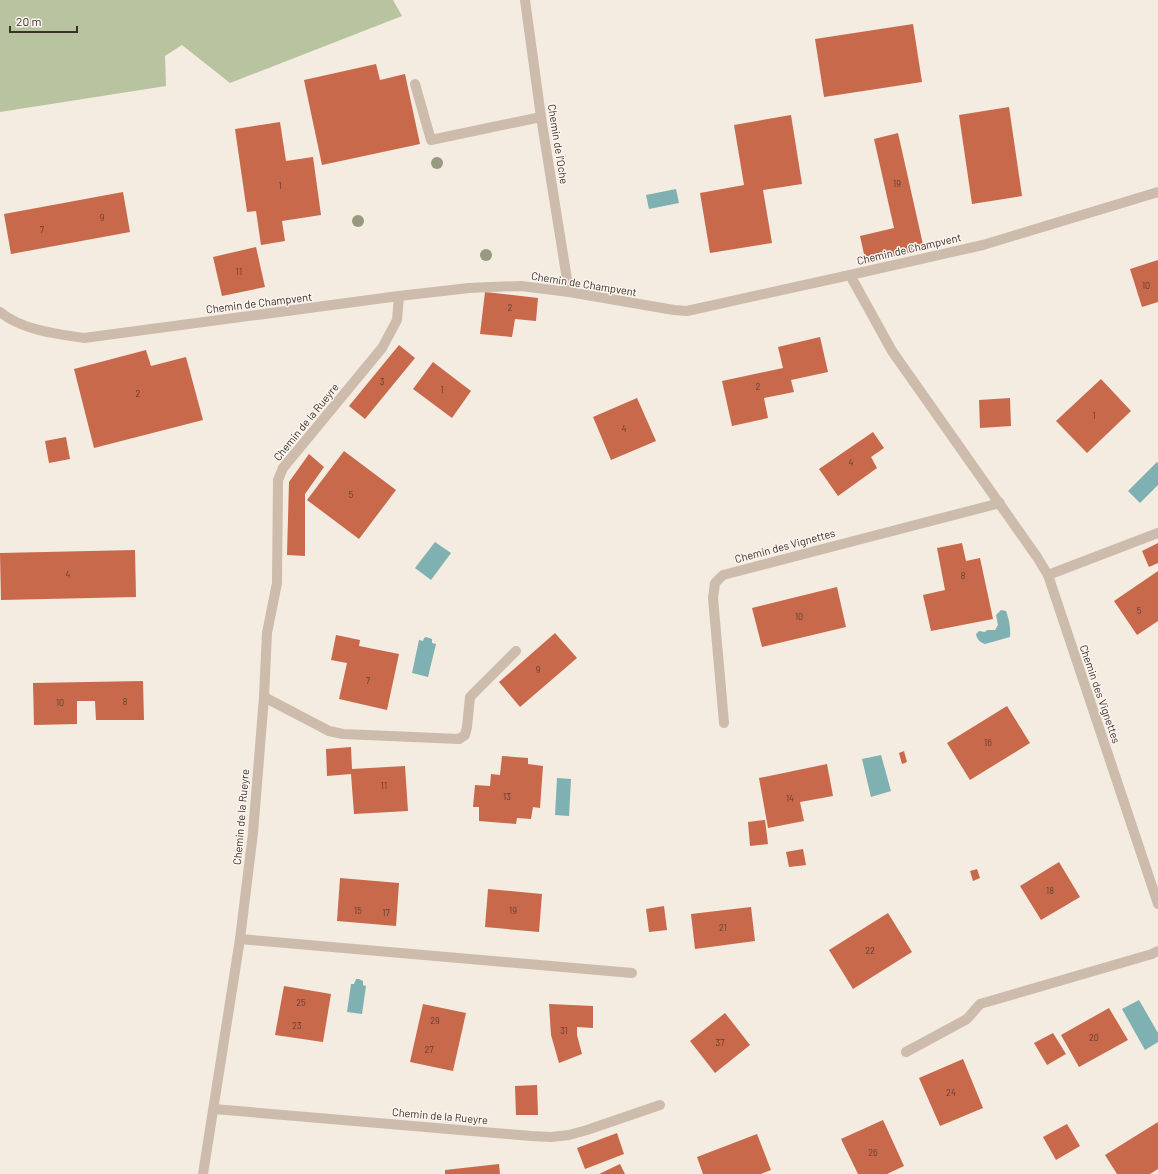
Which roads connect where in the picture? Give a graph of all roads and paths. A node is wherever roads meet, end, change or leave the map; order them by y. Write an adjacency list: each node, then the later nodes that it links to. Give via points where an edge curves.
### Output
1 (525, 0): 3 (street, Chemin de l'Oche)
2 (414, 84): 3 (street, via 431,140)
3 (541, 117): 6 (street, Chemin de l'Oche)
4 (1158, 192): 5 (street, Chemin de Champvent, via 983,245)
5 (850, 275): 6 (street, Chemin de Champvent, via 687,310); 9 (street, Chemin des Vignettes, via 892,351)
6 (569, 292): 7 (street, Chemin de Champvent, via 521,286 469,288)
7 (399, 296): 8 (street, Chemin de Champvent, via 84,338 33,328); 13 (street, Chemin de la Rueyre, via 397,320 382,348 282,468 278,480 277,584 267,633)
8 (0, 312)
9 (1000, 503): 11 (street, Chemin des Vignettes); 14 (street, Chemin des Vignettes, via 723,575 715,583 713,598)
10 (1158, 533): 11 (street)
11 (1048, 575): 15 (street, Chemin des Vignettes)
12 (516, 651): 13 (street, via 470,697 465,735 459,739 343,734 328,731)
13 (264, 697): 16 (street, Chemin de la Rueyre)
14 (724, 723)
15 (1158, 904)
16 (240, 939): 18 (street); 21 (street, Chemin de la Rueyre)
17 (1158, 951): 19 (street, via 980,1004 967,1019)
18 (632, 973)
19 (906, 1052)
20 (660, 1105): 21 (street, Chemin de la Rueyre, via 587,1130 550,1137)
21 (214, 1109): 22 (street, Chemin de la Rueyre)
22 (203, 1174)

